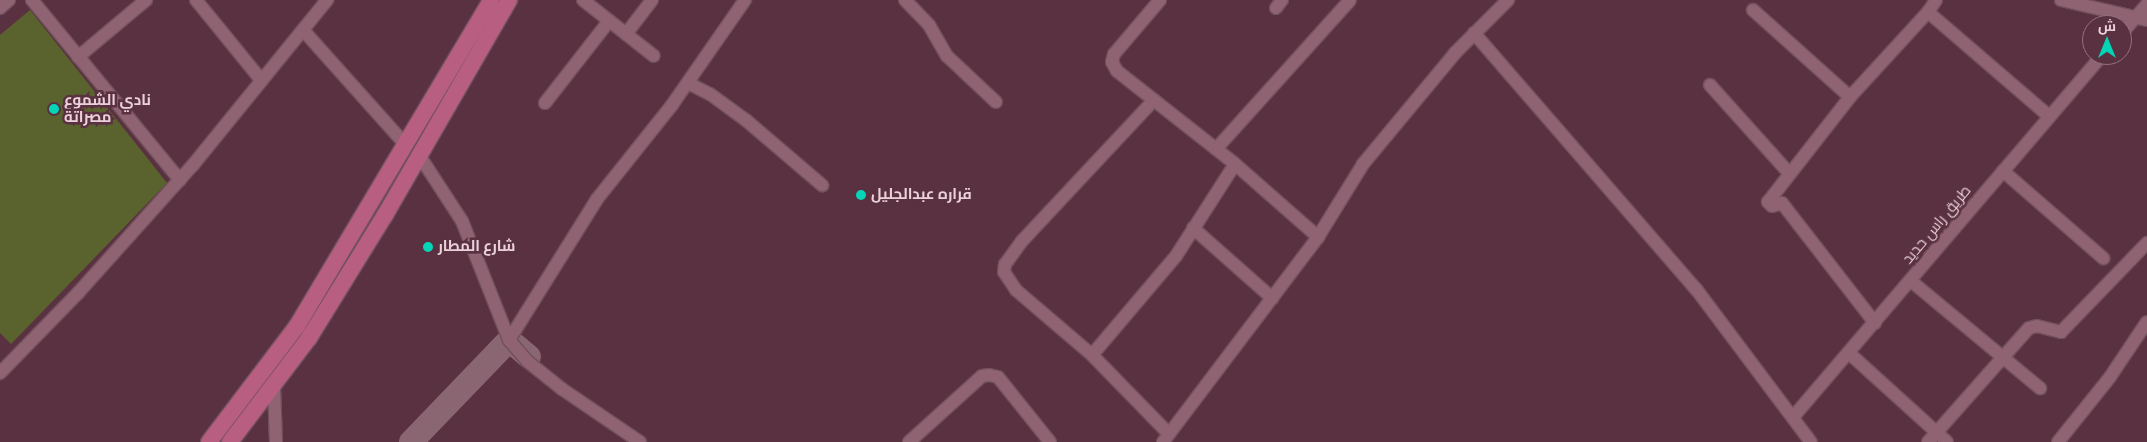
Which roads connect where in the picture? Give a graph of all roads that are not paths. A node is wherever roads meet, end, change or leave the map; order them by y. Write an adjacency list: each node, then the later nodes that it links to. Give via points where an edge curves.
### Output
1 (9, 0): 18 (street)
2 (32, 0): 27 (street)
3 (146, 0): 27 (street)
4 (196, 0): 29 (street)
5 (491, 0): 37 (main road)
6 (509, 0): 39 (main road)
7 (583, 0): 22 (street)
8 (652, 0): 25 (street)
9 (745, 0): 30 (street)
10 (905, 0): 34 (street, via 929,25 947,56)
11 (1160, 0): 33 (street, via 1114,54 1112,62 1116,71)
12 (1350, 0): 38 (street)
13 (1508, 0): 24 (street)
14 (1936, 0): 20 (street)
15 (2061, 0): 21 (street)
16 (323, 1): 23 (street)
17 (2147, 4): 21 (street)
18 (0, 8)
19 (1753, 10): 32 (street)
20 (1928, 12): 32 (street); 36 (street)
21 (2141, 18)
22 (609, 21): 25 (street); 35 (street)
23 (303, 30): 29 (street); 37 (street)
24 (1474, 33): 46 (street, via 1363,164); 60 (street, via 1696,289)
25 (626, 34): 26 (street)
26 (654, 56)
27 (78, 57): 43 (street)
28 (2093, 65): 36 (street, طريق راس حديد)
29 (262, 81): 43 (street)
30 (688, 83): 44 (street, via 710,94 747,121); 53 (street, via 597,199)
31 (1710, 85): 42 (street)
32 (1850, 98): 42 (street)
33 (1154, 100): 38 (street); 55 (street, via 1022,241 1005,264 1004,272 1016,290)
34 (996, 102)
35 (545, 103)
36 (2049, 116): 41 (street, طريق راس حديد)
37 (405, 144): 63 (main road, via 297,326)
38 (1216, 149): 40 (street)
39 (419, 156): 53 (street, via 462,221); 58 (main road, via 309,338)
40 (1235, 164): 45 (street); 46 (street)
41 (2003, 171): 48 (street); 49 (street, طريق راس حديد)
42 (1789, 173): 52 (street, via 1770,196 1769,205 1782,203)
43 (180, 180): 57 (street)
44 (822, 185)
45 (1193, 228): 50 (street); 55 (street, via 1176,256)
46 (1318, 237): 50 (street)
47 (2147, 243): 56 (street, via 2061,332 2037,326 2029,328)
48 (2103, 258)
49 (1911, 281): 52 (street, طريق راس حديد); 56 (street)
50 (1272, 298): 62 (street)
51 (2147, 322): 71 (street, via 2110,377)
52 (1875, 323): 54 (street, طريق راس حديد)
53 (509, 340): 66 (street, via 527,361 562,389)
54 (1849, 353): 60 (street, طريق راس حديد); 61 (street)
55 (1092, 356): 62 (street)
56 (2003, 358): 59 (street); 61 (street)
57 (0, 373)
58 (274, 387): 64 (main road); 65 (street)
59 (2040, 388)
60 (1794, 416): 69 (street)
61 (1932, 437): 70 (street)
62 (1166, 438)
63 (209, 442)
64 (230, 442)
65 (276, 442)
66 (640, 442)
67 (910, 442): 68 (street, via 982,376 989,374 998,376)
68 (1050, 442)
69 (1812, 442)
70 (1947, 442)
71 (2058, 442)

